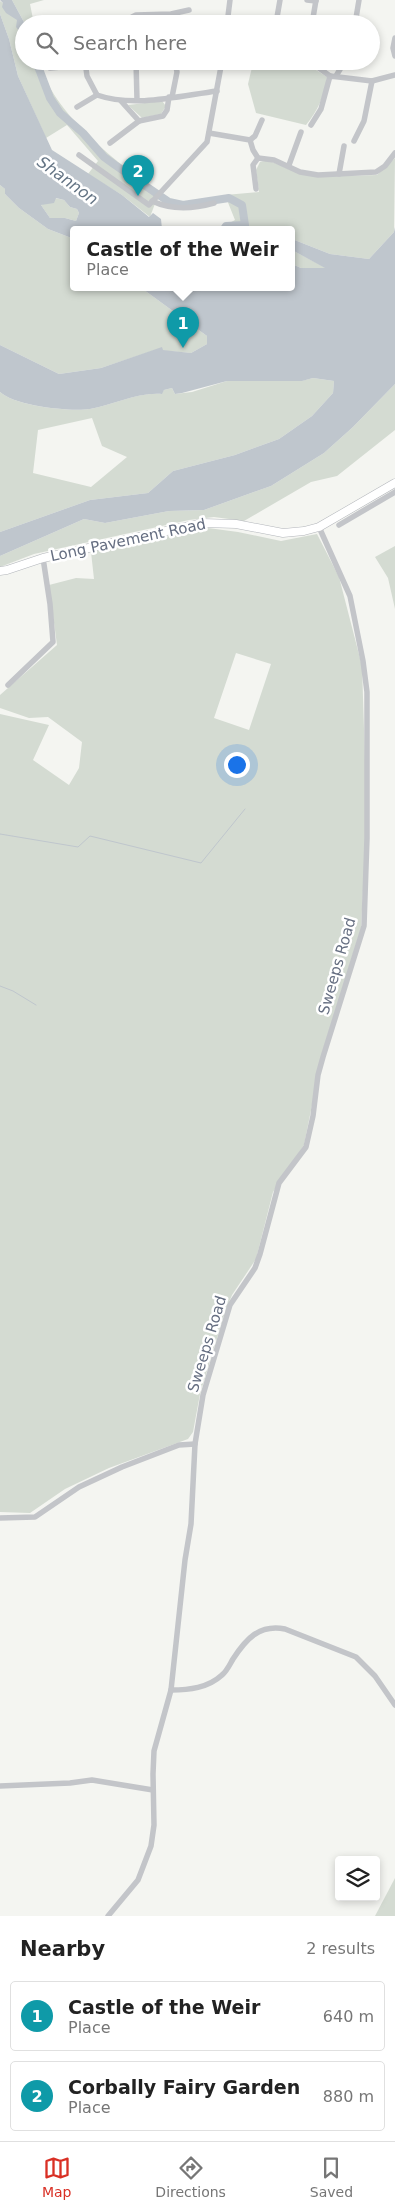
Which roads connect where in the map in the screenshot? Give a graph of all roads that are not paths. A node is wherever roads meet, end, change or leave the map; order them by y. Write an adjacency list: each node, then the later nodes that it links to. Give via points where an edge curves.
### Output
1 (230, 0): 8 (street)
2 (280, 0): 9 (street)
3 (306, 0): 4 (street)
4 (316, 0): 10 (street)
5 (359, 0): 11 (street)
6 (189, 10): 7 (street)
7 (136, 15)
8 (228, 15)
9 (277, 15)
10 (314, 15)
11 (356, 15)
12 (395, 38): 13 (street)
13 (395, 56)
14 (87, 70): 24 (street)
15 (136, 70): 26 (street)
16 (177, 70): 25 (street)
17 (221, 70): 23 (street)
18 (323, 70): 21 (street)
19 (338, 70): 21 (street)
20 (395, 75): 22 (street)
21 (333, 76): 22 (street); 31 (street, via 321,109)
22 (372, 81): 35 (street, via 364,121)
23 (217, 92): 25 (street); 33 (street)
24 (97, 95): 27 (street); 28 (street)
25 (171, 97): 26 (street); 30 (street, via 163,116)
26 (137, 100): 27 (street)
27 (121, 101): 30 (street)
28 (77, 107)
29 (262, 120): 34 (street)
30 (139, 121): 36 (street)
31 (311, 124)
32 (300, 132): 41 (street)
33 (209, 133): 34 (street); 44 (street, via 207,142)
34 (250, 140): 40 (street)
35 (354, 141)
36 (110, 144)
37 (344, 146): 42 (street)
38 (78, 154): 44 (street, via 149,205)
39 (395, 154): 42 (street, via 376,172)
40 (258, 158): 41 (street); 43 (street, via 253,165)
41 (289, 166): 42 (street, via 318,175)
42 (339, 174)
43 (256, 189)
44 (152, 201): 45 (street, via 172,208)
45 (214, 203)
46 (395, 483): 49 (main road, Long Pavement Road)
47 (395, 492): 48 (street)
48 (339, 525)
49 (319, 527): 50 (main road, Long Pavement Road, via 283,533 236,524 203,523); 53 (street, Sweeps Road, via 350,596 367,692 364,926 322,1057 306,1147 279,1183 255,1268 230,1305 203,1395)
50 (43, 558): 51 (main road, Long Pavement Road); 52 (street, via 53,642)
51 (0, 571)
52 (8, 685)
53 (195, 1444): 54 (street, via 179,1445 122,1467 79,1487 35,1517); 55 (street, Sweeps Road, via 191,1524)
54 (0, 1518)
55 (171, 1690): 56 (street, via 201,1687 223,1675 238,1651 256,1632 274,1627 356,1656 375,1676); 58 (street, Sweeps Road, via 154,1751)
56 (395, 1706)
57 (0, 1786): 58 (street, via 92,1780)
58 (153, 1790): 59 (street, Sweeps Road, via 151,1846 138,1880)
59 (108, 1916)

